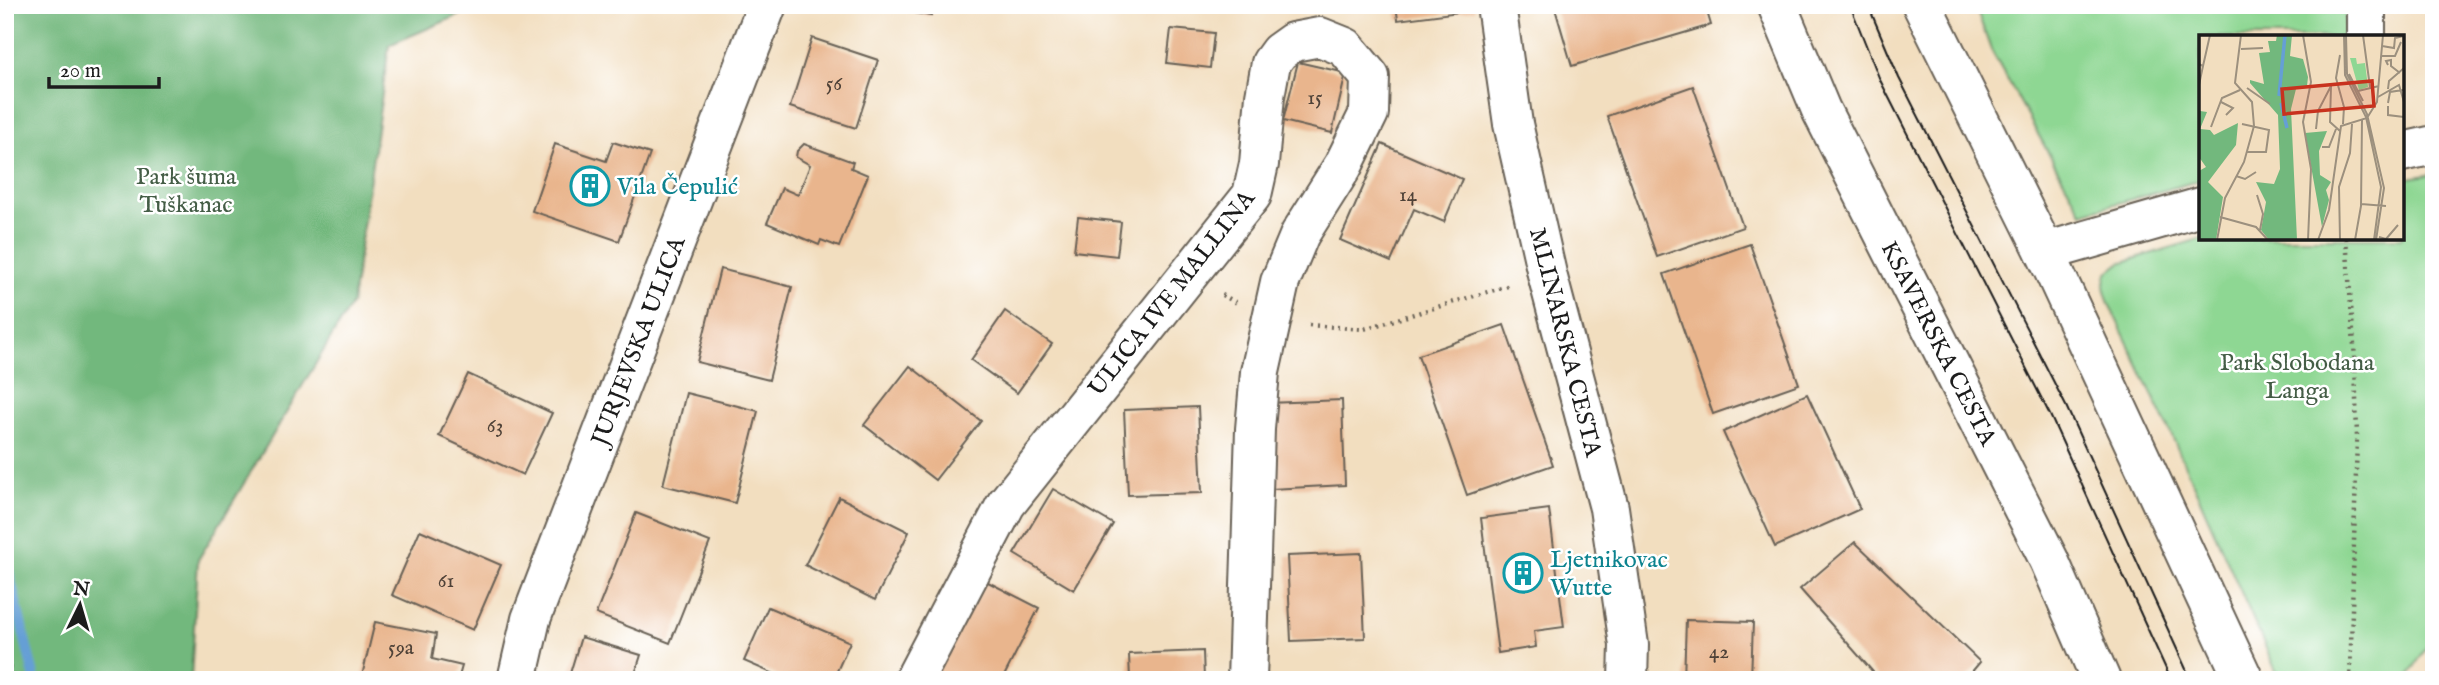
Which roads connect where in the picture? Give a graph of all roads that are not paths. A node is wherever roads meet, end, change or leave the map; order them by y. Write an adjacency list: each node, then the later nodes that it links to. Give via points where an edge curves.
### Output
1 (767, 5): 11 (street, JURJEVSKA ULICA, via 531,619)
2 (1496, 5): 14 (street, MLINARSKA CESTA, via 1516,136 1547,274 1609,508 1629,645)
3 (1777, 5): 15 (street, KSAVERSKA CESTA, via 1826,121 2049,560)
4 (1922, 5): 10 (street)
5 (2366, 5): 6 (street)
6 (2366, 35)
7 (2434, 145): 8 (street)
8 (2404, 152)
9 (2199, 208): 10 (street)
10 (2045, 252): 16 (street)
11 (517, 680)
12 (914, 680): 13 (street, ULICA IVE MALLINA, via 1006,504 1251,195 1271,63 1293,42 1320,37 1345,47 1370,77 1369,113 1343,166 1300,234 1280,282 1270,323 1255,429)
13 (1247, 680)
14 (1628, 680)
15 (2101, 680)
16 (2244, 680)

